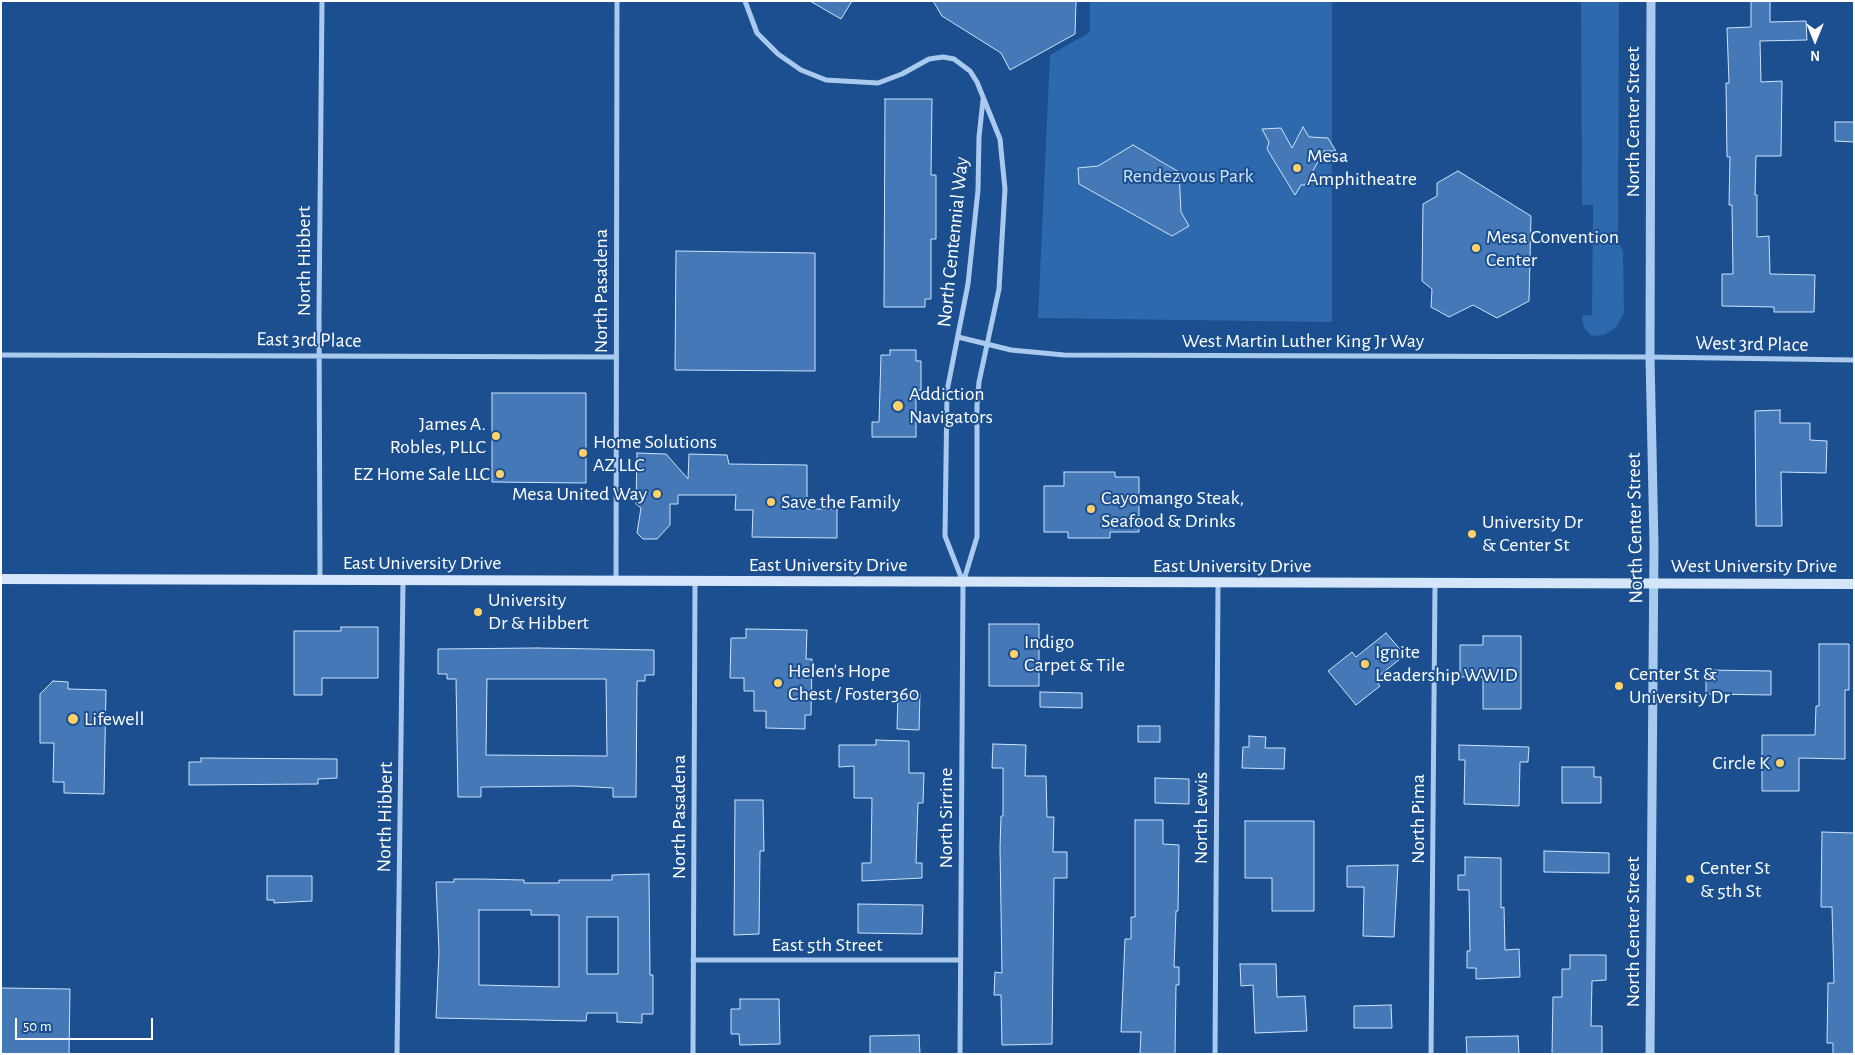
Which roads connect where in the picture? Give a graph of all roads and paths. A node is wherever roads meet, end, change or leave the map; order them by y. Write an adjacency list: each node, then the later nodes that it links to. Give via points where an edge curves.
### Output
1 (322, 1): 9 (street, North Hibbert)
2 (617, 1): 10 (street, North Pasadena)
3 (745, 1): 5 (street, North Centennial Way, via 757,34 801,70 826,80 878,83 929,59 943,57 954,59 970,70)
4 (1651, 1): 11 (street, North Center Street)
5 (984, 98): 6 (street, North Centennial Way, via 968,284); 7 (street, North Centennial Way, via 1000,139 1005,189 1000,290)
6 (958, 337): 7 (street, West Martin Luther King Jr Way); 18 (street, North Centennial Way, via 947,391 945,536)
7 (986, 343): 11 (street, West Martin Luther King Jr Way, via 1011,350 1064,355); 18 (street, North Centennial Way, via 977,405 977,537)
8 (1, 355): 9 (street, East 3rd Place)
9 (319, 356): 10 (street, East 3rd Place); 14 (street, North Hibbert)
10 (616, 357): 16 (street, North Pasadena)
11 (1650, 357): 12 (street, West 3rd Place); 20 (street, North Center Street)
12 (1854, 360)
13 (1, 579): 14 (main road, East University Drive)
14 (320, 580): 15 (main road, East University Drive)
15 (402, 581): 16 (main road, East University Drive); 25 (street, North Hibbert)
16 (616, 581): 17 (main road, East University Drive)
17 (695, 581): 18 (main road, East University Drive); 23 (street, North Pasadena)
18 (963, 583): 19 (main road, East University Drive); 24 (street, North Sirrine)
19 (1218, 583): 21 (main road, East University Drive); 28 (street, North Lewis)
20 (1654, 583): 21 (main road, East University Drive); 22 (main road, West University Drive); 30 (street, North Center Street)
21 (1434, 584): 29 (street, North Pima)
22 (1854, 584)
23 (693, 960): 24 (street, East 5th Street); 26 (street, North Pasadena)
24 (960, 960): 27 (street, North Sirrine)
25 (397, 1054)
26 (692, 1054)
27 (960, 1054)
28 (1215, 1054)
29 (1431, 1054)
30 (1650, 1054)

